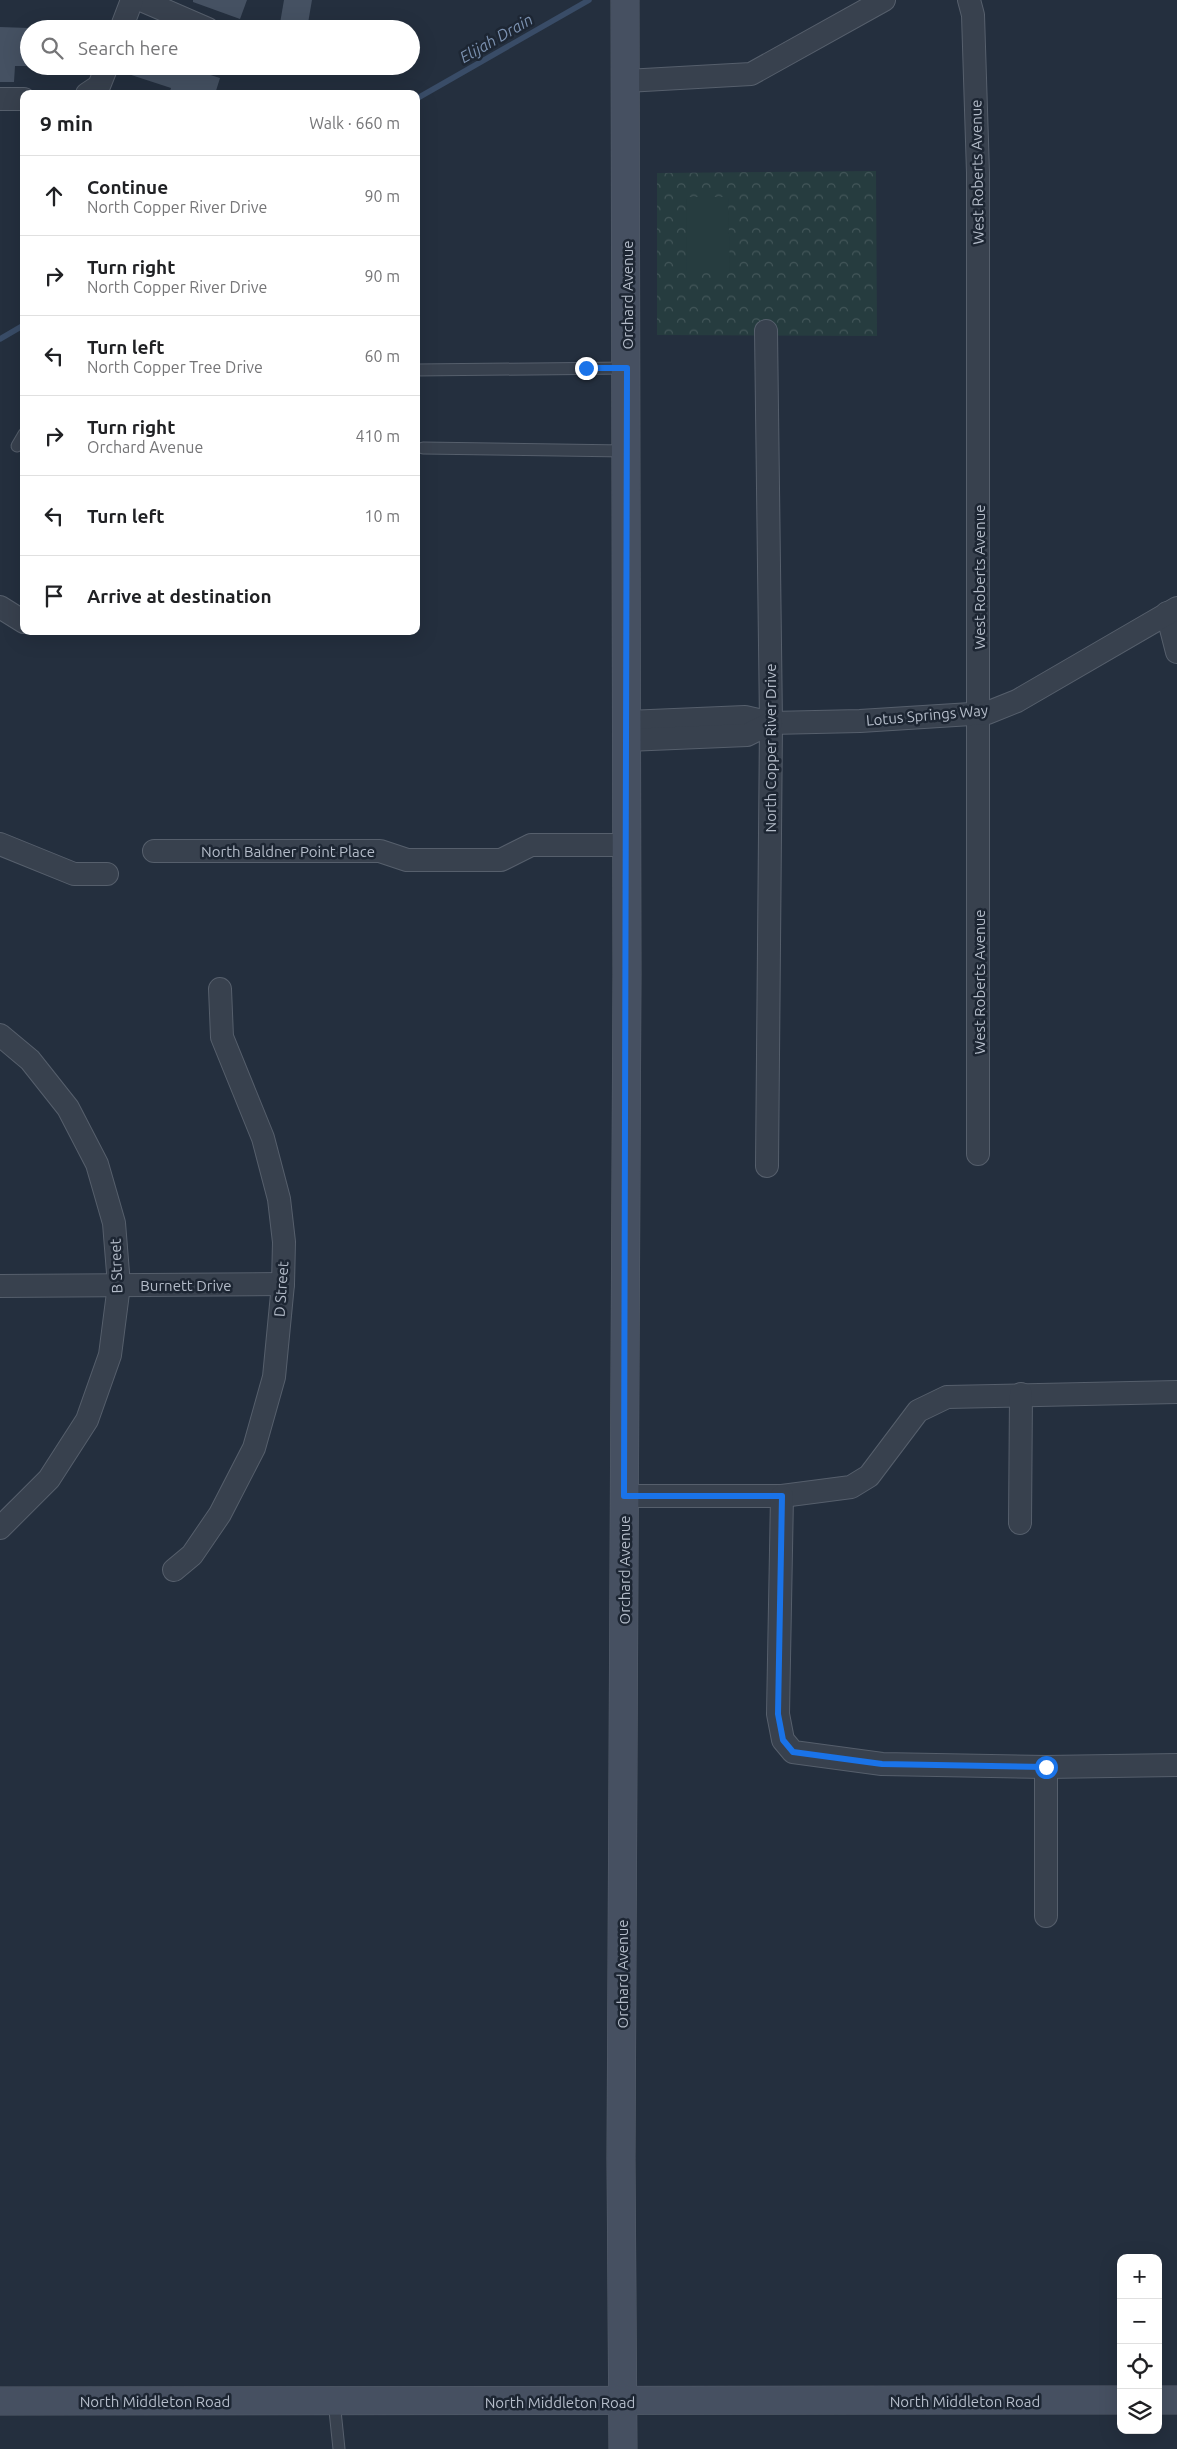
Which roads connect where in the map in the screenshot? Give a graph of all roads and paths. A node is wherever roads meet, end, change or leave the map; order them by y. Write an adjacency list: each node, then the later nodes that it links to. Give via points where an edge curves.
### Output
1 (132, 0): 6 (street)
2 (141, 0): 7 (street)
3 (625, 0): 8 (street, Orchard Avenue)
4 (884, 0): 8 (street, via 751,74)
5 (970, 0): 22 (street, West Roberts Avenue, via 974,15 978,173)
6 (124, 20)
7 (187, 20)
8 (626, 81): 12 (street, Orchard Avenue)
9 (0, 99): 10 (street)
10 (20, 99)
11 (766, 331): 23 (street, North Copper River Drive)
12 (627, 368): 13 (lane); 17 (street, Orchard Avenue)
13 (420, 370)
14 (20, 441): 15 (lane)
15 (17, 446)
16 (423, 448): 17 (lane)
17 (627, 451): 24 (street, Orchard Avenue)
18 (0, 607): 20 (street)
19 (1172, 610): 21 (street); 22 (street, Lotus Springs Way, via 1017,701)
20 (20, 620)
21 (1177, 652)
22 (980, 714): 23 (street, Lotus Springs Way); 31 (street, West Roberts Avenue)
23 (771, 723): 24 (street, Lotus Springs Way, via 747,735); 32 (street, North Copper River Drive)
24 (627, 731): 26 (street, Orchard Avenue)
25 (0, 844): 28 (street, via 74,874)
26 (627, 845): 27 (street, North Baldner Point Place, via 530,845 501,860 407,860 380,851); 38 (street, Orchard Avenue)
27 (154, 851)
28 (107, 874)
29 (220, 989): 33 (street, D Street, via 222,1037 263,1138 279,1199 284,1242)
30 (0, 1035): 34 (street, B Street, via 30,1060 68,1108 97,1164 114,1223)
31 (978, 1154)
32 (767, 1166)
33 (282, 1284): 34 (street, Burnett Drive); 42 (street, D Street, via 274,1377 254,1448 220,1514 192,1554)
34 (119, 1285): 35 (street, Burnett Drive); 41 (street, B Street, via 110,1355 87,1420 49,1479)
35 (0, 1286)
36 (1177, 1392): 37 (street)
37 (1021, 1394): 39 (street, via 947,1397 931,1403 918,1411 869,1476 851,1487); 40 (street)
38 (624, 1496): 39 (street); 51 (street, Orchard Avenue)
39 (782, 1496): 44 (street, via 778,1714 783,1740 793,1752 882,1764)
40 (1020, 1523)
41 (0, 1528)
42 (174, 1570)
43 (1177, 1765): 44 (street)
44 (1046, 1767): 45 (street)
45 (1046, 1916)
46 (1117, 2400): 51 (street, North Middleton Road)
47 (1162, 2400): 48 (street)
48 (1177, 2400)
49 (0, 2401): 50 (street, North Middleton Road)
50 (334, 2401): 51 (street, North Middleton Road); 52 (lane)
51 (623, 2402): 53 (street, Orchard Avenue)
52 (339, 2449)
53 (624, 2449)

